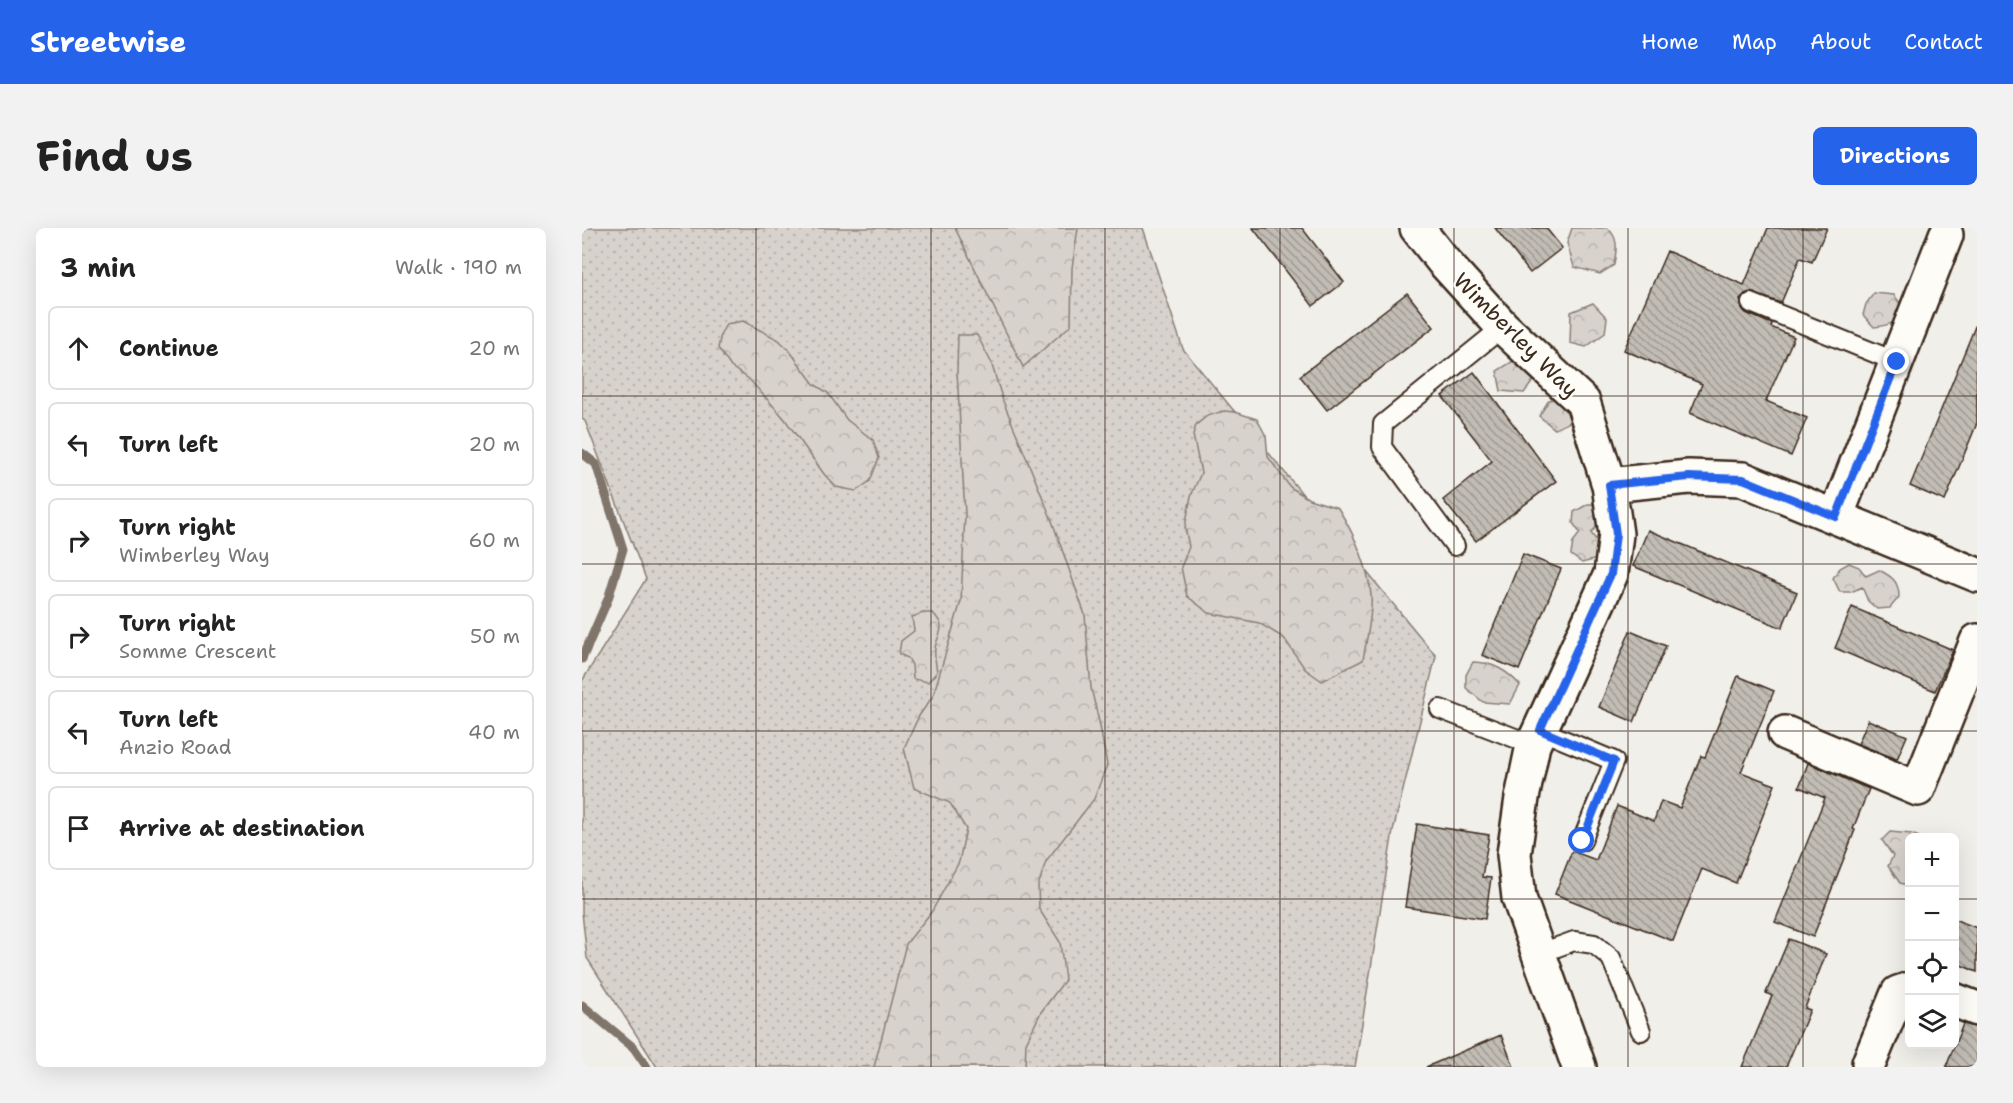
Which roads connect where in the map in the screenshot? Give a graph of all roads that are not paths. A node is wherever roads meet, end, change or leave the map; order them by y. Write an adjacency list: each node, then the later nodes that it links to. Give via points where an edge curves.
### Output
1 (1417, 228): 4 (street, Wimberley Way)
2 (1946, 235): 5 (street)
3 (1751, 303): 5 (lane)
4 (1503, 327): 6 (street, Wimberley Way, via 1583,402); 8 (lane, via 1383,424 1382,447)
5 (1897, 362): 7 (street)
6 (1609, 485): 7 (street, via 1689,477 1743,479); 13 (street, Wimberley Way, via 1616,534 1611,574)
7 (1836, 517): 9 (street)
8 (1455, 546)
9 (1977, 575)
10 (1977, 641): 12 (street, via 1918,789)
11 (1440, 709): 13 (lane)
12 (1785, 733)
13 (1537, 737): 14 (lane, via 1614,761); 15 (street, Wimberley Way, via 1514,854 1519,898)
14 (1582, 841)
15 (1538, 954): 19 (lane, via 1574,941 1594,944 1611,957); 21 (street, Wimberley Way)
16 (1905, 991): 20 (street, via 1898,993)
17 (1959, 1002): 18 (street)
18 (1977, 1010)
19 (1641, 1031)
20 (1869, 1063)
21 (1579, 1067)

